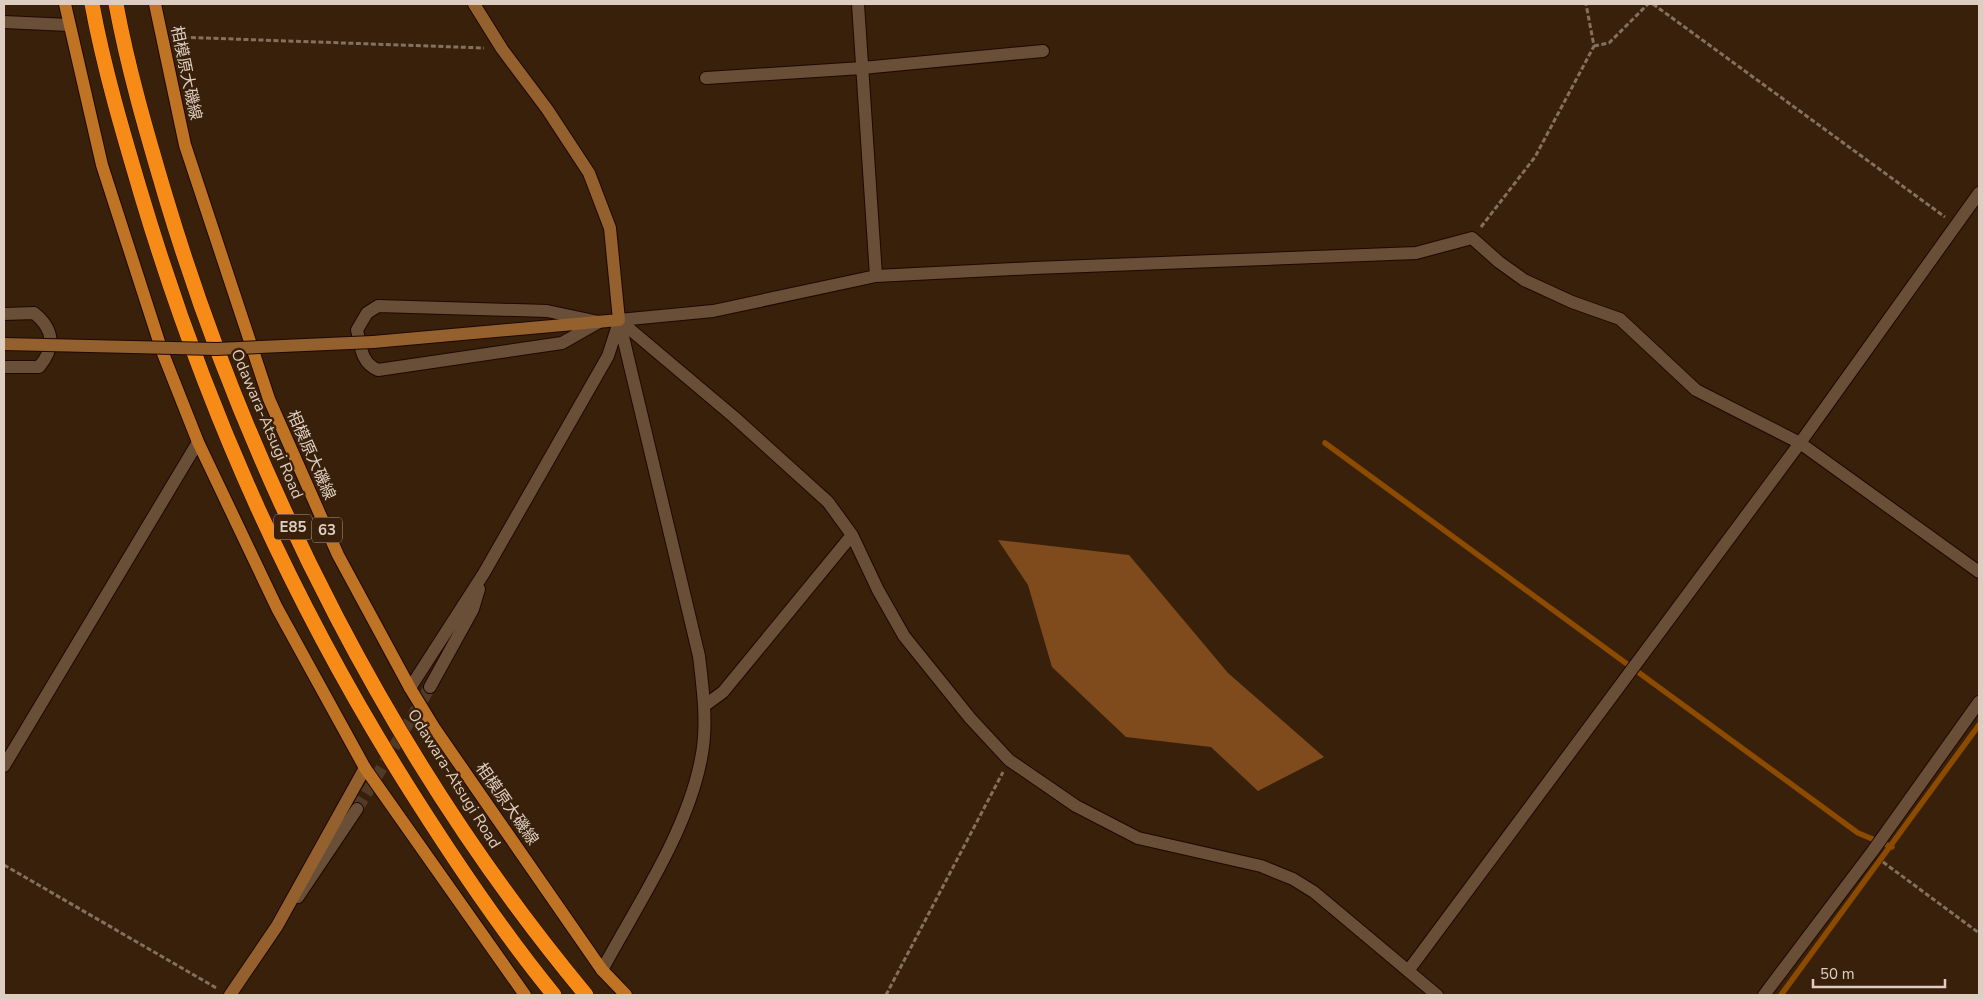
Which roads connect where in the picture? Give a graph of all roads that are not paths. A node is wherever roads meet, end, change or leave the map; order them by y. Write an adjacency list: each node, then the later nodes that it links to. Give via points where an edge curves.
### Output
1 (65, 4): 8 (main road)
2 (92, 4): 38 (highway, E85, via 127,146 158,251 199,370 241,474 301,602 378,740 454,859)
3 (116, 4): 39 (highway, Odawara-Atsugi Road / E85, via 149,142 221,363 263,465 322,590 394,720 472,844)
4 (155, 4): 27 (main road, 相模原大磯線 / 63, via 185,145 269,398 338,555)
5 (474, 4): 15 (street, via 589,173 610,228)
6 (858, 4): 10 (street)
7 (4, 22): 8 (street)
8 (69, 25): 19 (main road, via 102,165)
9 (1043, 51): 10 (street)
10 (862, 68): 11 (street); 13 (street)
11 (706, 78)
12 (1979, 193): 22 (street)
13 (876, 276): 15 (street, via 713,311); 22 (street, via 1416,253 1472,238 1524,280 1620,319 1696,390)
14 (4, 314): 18 (street, via 34,313 48,328)
15 (619, 320): 16 (street); 23 (street, via 828,502); 25 (street, via 608,356); 29 (street, via 699,656)
16 (599, 322): 16 (street, via 562,343 378,370 368,366 357,330 367,313 378,306 547,311); 17 (street, bridge, via 373,342 216,349)
17 (4, 344)
18 (49, 347): 19 (street); 20 (street, via 47,357 39,367)
19 (162, 350): 21 (main road)
20 (4, 367)
21 (198, 442): 30 (street); 31 (main road, via 276,608)
22 (1800, 443): 24 (street); 35 (street)
23 (852, 535): 29 (street, via 723,692); 35 (street, via 904,636 970,718 1009,760 1076,806 1138,838 1260,866 1293,879 1314,892)
24 (1979, 572)
25 (484, 573): 26 (street, via 473,608); 27 (street)
26 (430, 687)
27 (410, 688): 34 (main road, 相模原大磯線 / 63)
28 (1979, 702): 42 (street)
29 (704, 706): 34 (street, via 702,759 685,812)
30 (4, 766)
31 (365, 768): 33 (street); 37 (main road)
32 (357, 809): 33 (street)
33 (277, 926): 36 (street)
34 (602, 970): 40 (main road, 相模原大磯線 / 63)
35 (1408, 971): 41 (street)
36 (226, 993)
37 (525, 995)
38 (554, 995)
39 (586, 995)
40 (626, 995)
41 (1437, 995)
42 (1764, 995)

